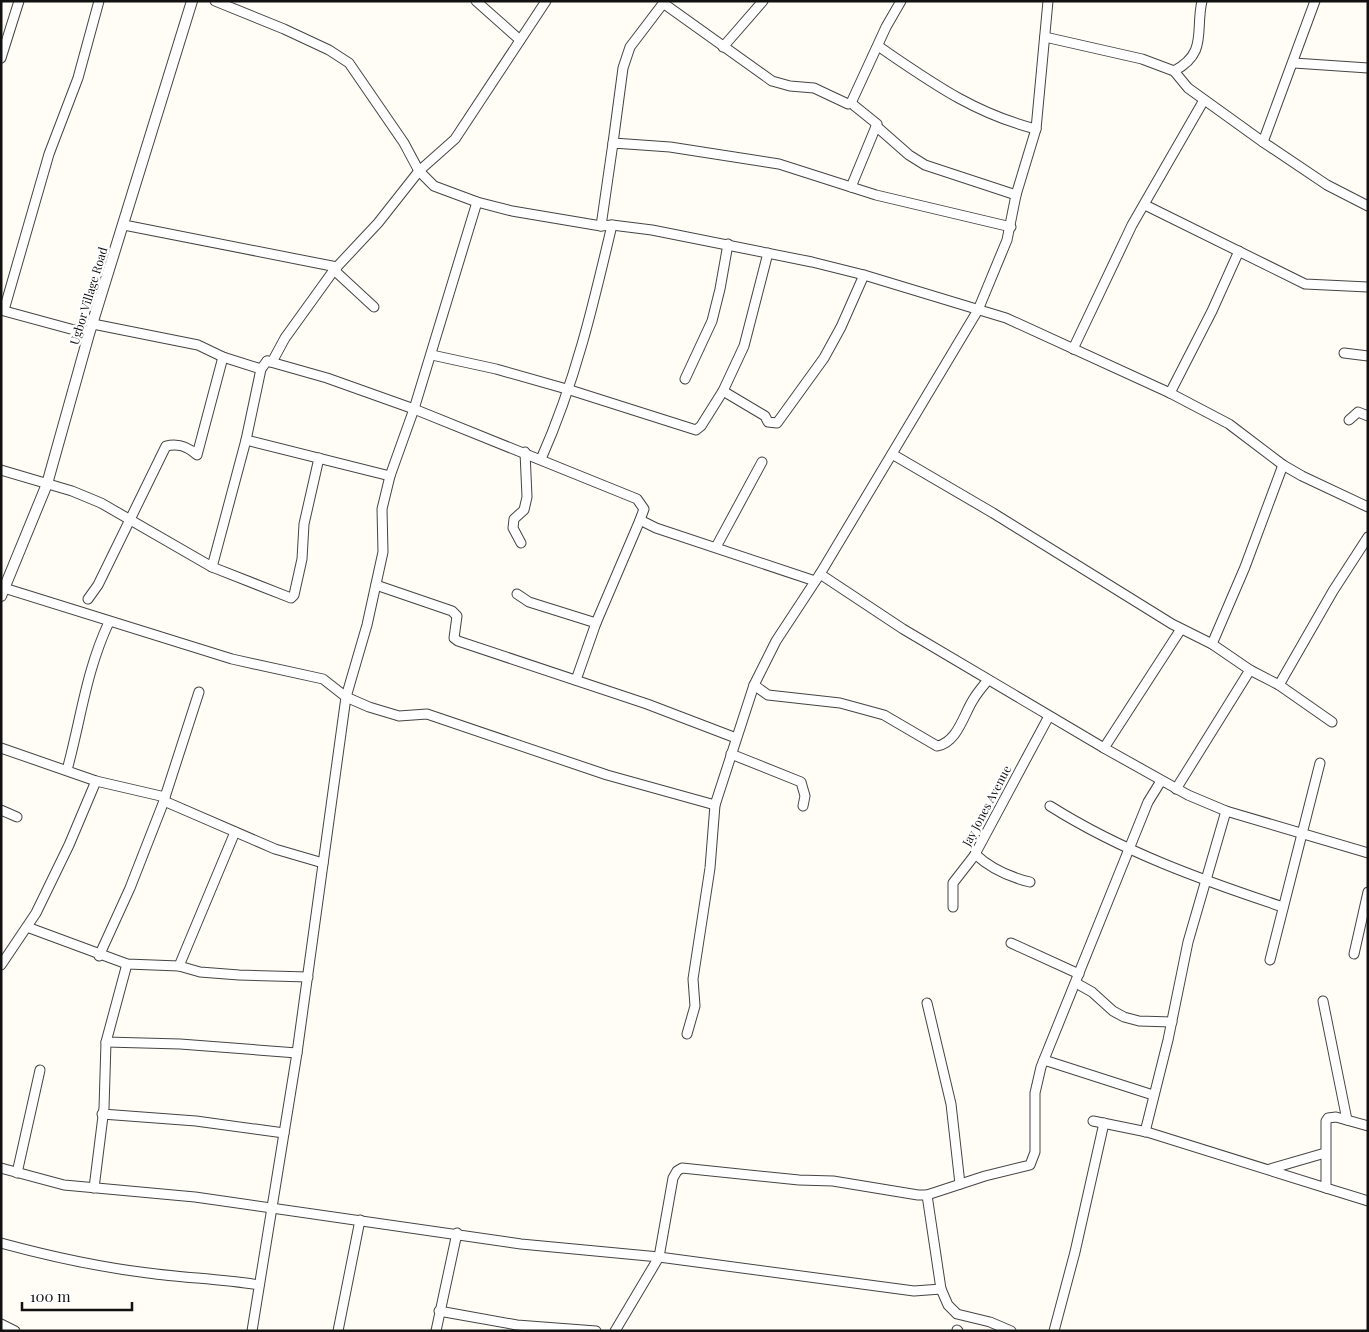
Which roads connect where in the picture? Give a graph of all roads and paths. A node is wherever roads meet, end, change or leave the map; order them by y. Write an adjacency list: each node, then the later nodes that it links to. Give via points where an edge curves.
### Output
1 (19, 1): 17 (street)
2 (99, 1): 44 (street, via 78,78 47,162)
3 (192, 1): 33 (street, Ugbor Village Road)
4 (215, 1): 27 (street, via 284,29 349,63 394,127)
5 (476, 1): 14 (street)
6 (546, 1): 14 (street)
7 (763, 1): 16 (street)
8 (902, 1): 15 (street)
9 (1048, 1): 13 (street)
10 (1202, 1): 20 (street, via 1198,44 1187,62)
11 (1315, 1): 18 (street)
12 (664, 2): 16 (street); 26 (street, via 630,47 622,68)
13 (1045, 37): 20 (street, via 1147,60); 24 (street)
14 (520, 40): 27 (street, via 455,139)
15 (878, 46): 22 (street); 24 (street, via 937,87 988,115)
16 (723, 47): 22 (street, via 772,81 814,88 845,104)
17 (1, 58)
18 (1294, 63): 19 (street); 25 (street)
19 (1368, 68)
20 (1174, 72): 21 (street)
21 (1204, 100): 25 (street); 31 (street)
22 (851, 103): 23 (street, via 875,121)
23 (876, 126): 28 (street); 29 (street, via 908,156 925,165)
24 (1036, 130): 29 (street)
25 (1263, 142): 32 (street, via 1327,185)
26 (614, 143): 28 (street, via 670,147 779,164); 35 (street)
27 (419, 171): 30 (street, via 434,186); 40 (street, via 378,223)
28 (852, 187): 36 (street)
29 (1016, 195): 36 (street)
30 (476, 202): 35 (street, via 512,212); 50 (street)
31 (1145, 205): 38 (street); 48 (street, via 1113,263)
32 (1368, 206)
33 (124, 225): 40 (street); 46 (street, Ugbor Village Road)
34 (612, 225): 35 (street); 37 (street); 55 (street)
35 (601, 226)
36 (1011, 227): 45 (street)
37 (728, 244): 39 (street); 54 (street, via 712,321)
38 (1239, 251): 42 (street, via 1305,284); 57 (street)
39 (768, 253): 41 (street); 56 (street, via 744,346)
40 (335, 269): 43 (street); 53 (street, via 285,338 272,362)
41 (864, 275): 45 (street); 56 (street, via 824,358 777,423 768,422 765,416)
42 (1368, 287)
43 (374, 307)
44 (3, 310): 47 (street)
45 (978, 310): 48 (street, via 1006,318); 63 (street)
46 (94, 324): 47 (street, Ugbor Village Road); 52 (street, via 198,345)
47 (89, 334): 70 (street, Ugbor Village Road)
48 (1074, 348): 57 (street)
49 (1344, 353): 51 (street)
50 (432, 355): 55 (street); 58 (street)
51 (1368, 356)
52 (224, 357): 53 (street); 72 (street, via 197,455 176,443 166,446)
53 (264, 365): 58 (street, via 327,378); 61 (street)
54 (685, 379)
55 (570, 390): 56 (street, via 696,430); 65 (street)
56 (723, 391)
57 (1170, 393): 67 (street, via 1229,424)
58 (414, 409): 62 (street); 69 (street)
59 (1368, 416): 60 (street, via 1358,412)
60 (1349, 420)
61 (246, 440): 64 (street); 77 (street)
62 (525, 452): 65 (street); 75 (street, via 527,497 524,510 514,519 513,528)
63 (892, 454): 78 (street); 85 (street)
64 (319, 458): 69 (street); 77 (street, via 304,524 302,558 294,595 288,598)
65 (541, 459): 73 (street, via 638,499 644,508)
66 (762, 462): 76 (street)
67 (1284, 465): 71 (street); 86 (street)
68 (1, 470): 70 (street)
69 (390, 476): 79 (street, via 382,509 383,552)
70 (47, 484): 72 (street, via 101,503); 80 (street, Ugbor Village Road)
71 (1368, 507)
72 (130, 520): 77 (street); 82 (street)
73 (640, 520): 76 (street); 84 (street)
74 (1368, 538): 91 (street)
75 (521, 543)
76 (716, 546): 78 (street)
77 (212, 567)
78 (817, 577): 89 (street); 90 (street, via 776,641)
79 (376, 585): 88 (street, via 452,611 457,616 454,638 458,642); 93 (street)
80 (2, 590): 83 (street)
81 (517, 594): 84 (street, via 529,602)
82 (88, 599)
83 (109, 622): 93 (street, via 232,659 324,678); 101 (street, via 86,684)
84 (596, 623): 88 (street)
85 (1181, 629): 86 (street); 98 (street)
86 (1212, 644): 87 (street)
87 (1250, 670): 91 (street); 104 (street)
88 (576, 680): 96 (street)
89 (988, 680): 90 (street, via 955,734 947,743 937,746 884,715 840,703 768,696); 94 (street)
90 (754, 685): 96 (street)
91 (1279, 685): 95 (street)
92 (199, 692): 105 (street)
93 (346, 697): 106 (street, via 369,708 400,716 427,714 607,775); 117 (street)
94 (1049, 716): 98 (street); 115 (street, Jay Jones Avenue)
95 (1332, 722)
96 (736, 738): 99 (street)
97 (1, 748): 101 (street)
98 (1104, 748): 103 (street)
99 (731, 754): 106 (street); 107 (street, via 801,782 805,796)
100 (1320, 763): 113 (street)
101 (67, 770): 102 (street)
102 (96, 781): 105 (street); 123 (street, via 69,845)
103 (1161, 781): 104 (street); 114 (street, via 1148,802)
104 (1176, 789): 110 (street)
105 (164, 799): 112 (street); 126 (street)
106 (715, 805): 136 (street, via 713,850 693,978 695,1006)
107 (803, 806)
108 (1050, 806): 114 (street)
109 (1, 810): 111 (street)
110 (1226, 811): 113 (street); 118 (street)
111 (17, 817)
112 (236, 832): 117 (street, via 274,849); 130 (street)
113 (1301, 834): 116 (street); 122 (street)
114 (1130, 851): 118 (street); 132 (street)
115 (975, 854): 119 (street, via 1000,872); 121 (street, Jay Jones Avenue, via 953,883)
116 (1368, 854)
117 (323, 863): 131 (street)
118 (1206, 881): 122 (street); 135 (street, via 1188,942)
119 (1030, 882)
120 (1368, 892): 125 (street)
121 (953, 907)
122 (1283, 907): 127 (street)
123 (27, 927): 126 (street); 129 (street)
124 (1011, 943): 132 (street)
125 (1354, 954)
126 (99, 956): 128 (street)
127 (1270, 960)
128 (127, 964): 130 (street); 137 (street)
129 (1, 965)
130 (179, 966): 131 (street, via 200,972)
131 (308, 977): 138 (street)
132 (1077, 979): 135 (street, via 1124,1017 1138,1021); 139 (street)
133 (1323, 1001): 143 (street)
134 (928, 1003): 153 (street, via 951,1104)
135 (1172, 1022): 141 (street)
136 (686, 1034)
137 (106, 1042): 138 (street); 142 (street)
138 (297, 1053): 147 (street)
139 (1044, 1060): 141 (street); 153 (street, via 1035,1093 1033,1162 1028,1167)
140 (40, 1070): 152 (street)
141 (1153, 1095): 148 (street)
142 (102, 1114): 147 (street); 154 (street)
143 (1347, 1120): 146 (street); 149 (street, via 1332,1117 1326,1121)
144 (1093, 1121): 145 (street)
145 (1104, 1123): 148 (street); 174 (street)
146 (1368, 1126)
147 (284, 1132): 158 (street)
148 (1145, 1132): 150 (street)
149 (1325, 1153): 150 (street); 155 (street)
150 (1270, 1169): 155 (street)
151 (2, 1171): 152 (street)
152 (17, 1173): 154 (street, via 64,1185)
153 (960, 1184): 156 (street)
154 (94, 1188): 158 (street, via 195,1197)
155 (1326, 1188): 157 (street)
156 (927, 1195): 162 (street, via 833,1180 799,1180 682,1168 674,1178); 164 (street)
157 (1368, 1201)
158 (272, 1210): 159 (street); 163 (street)
159 (360, 1220): 160 (street); 169 (street)
160 (457, 1233): 162 (street, via 520,1244); 165 (street)
161 (1, 1243): 163 (street, via 148,1273)
162 (659, 1257): 164 (street, via 906,1290); 172 (street)
163 (258, 1285): 168 (street)
164 (941, 1289): 173 (street, via 948,1305 957,1314)
165 (439, 1311): 170 (street); 171 (street, via 517,1325)
166 (1, 1324): 167 (street)
167 (15, 1331)
168 (252, 1331)
169 (338, 1331)
170 (436, 1331)
171 (596, 1331)
172 (615, 1331)
173 (1011, 1331)
174 (1054, 1331)

